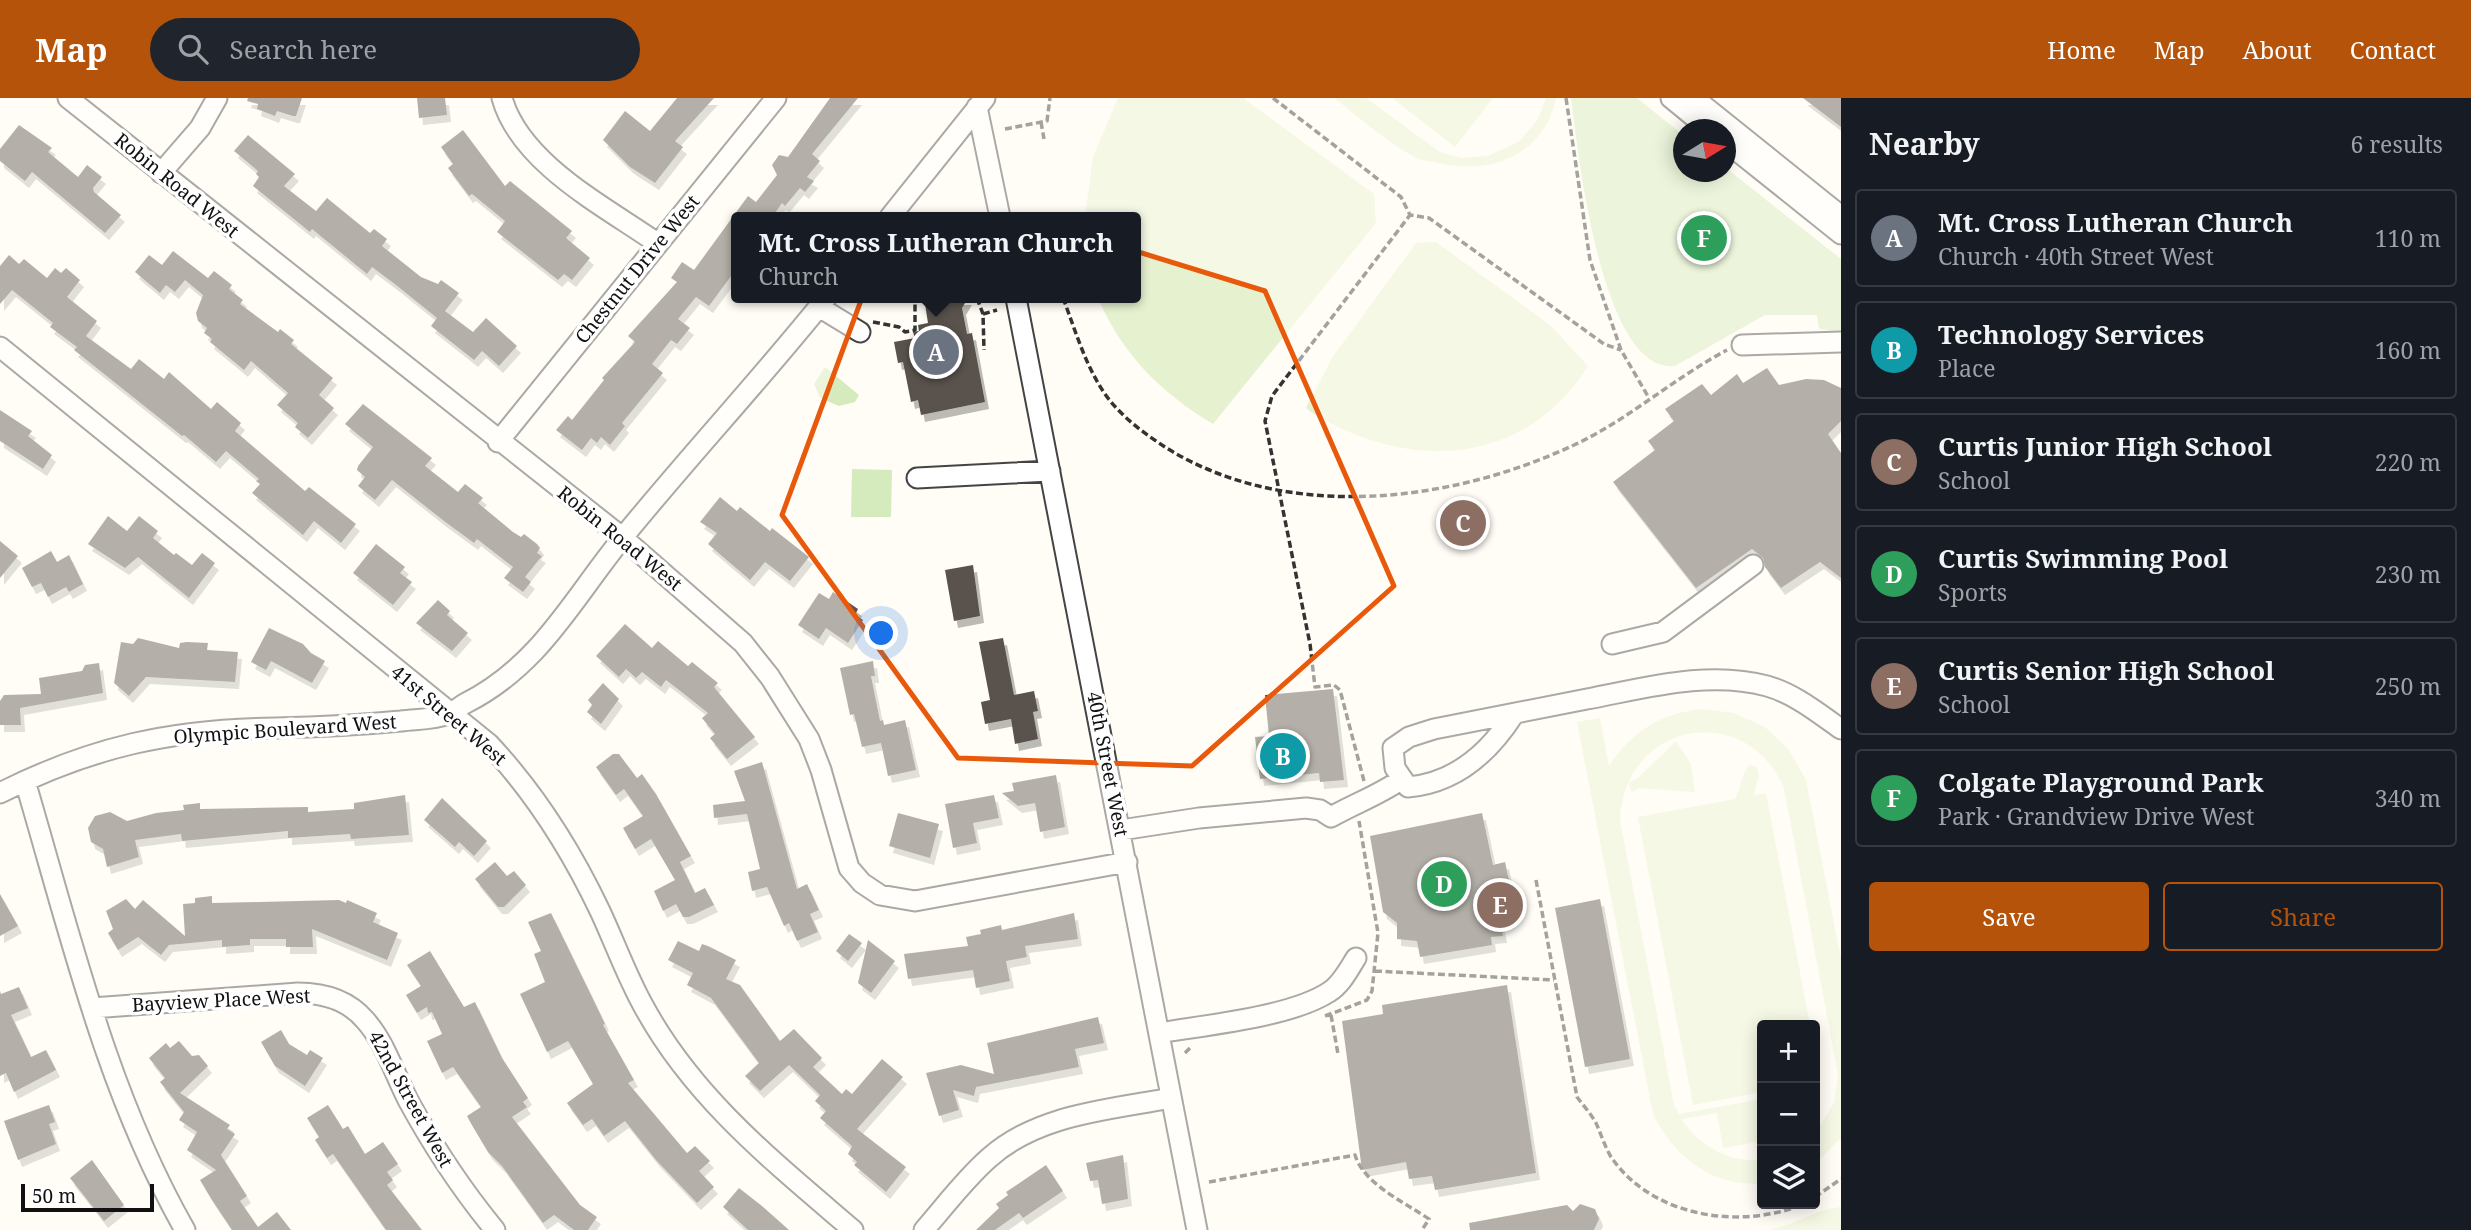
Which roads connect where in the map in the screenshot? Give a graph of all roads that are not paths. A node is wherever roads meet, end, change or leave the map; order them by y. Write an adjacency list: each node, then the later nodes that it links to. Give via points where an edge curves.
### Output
1 (68, 98): 10 (street, Robin Road West)
2 (218, 98): 10 (street, via 200,128)
3 (502, 98): 15 (street, via 514,130 538,158)
4 (776, 98): 15 (street, Chestnut Drive West)
5 (1671, 98): 8 (street)
6 (1694, 98): 13 (street)
7 (981, 103): 11 (street); 12 (street)
8 (1697, 119)
9 (1736, 150): 14 (street)
10 (161, 173): 23 (street, Robin Road West)
11 (894, 212)
12 (999, 212)
13 (1841, 216)
14 (1841, 234)
15 (657, 243): 23 (street, Chestnut Drive West)
16 (821, 303): 26 (street, Olympic Boulevard West)
17 (824, 303): 19 (street)
18 (1017, 303): 24 (street, 40th Street West)
19 (862, 326)
20 (1841, 342): 21 (street)
21 (1742, 345)
22 (0, 347): 29 (street, 41st Street West)
23 (498, 442): 26 (street, Robin Road West)
24 (1050, 471): 25 (street); 35 (street, 40th Street West)
25 (917, 478)
26 (623, 538): 29 (street, Olympic Boulevard West, via 542,647 501,683); 36 (street, Robin Road West, via 743,643 770,677 809,740 849,868 880,895 900,901 940,898)
27 (1753, 565): 28 (street, via 1662,632)
28 (1612, 644)
29 (449, 714): 33 (street, Olympic Boulevard West, via 332,728 178,734 56,765); 44 (street, 41st Street West, via 489,744 545,811 600,910 644,1007 680,1063 774,1165)
30 (1514, 714): 31 (street, via 1675,683 1723,679 1782,691); 32 (street, via 1494,744 1460,771 1429,785 1408,787); 32 (street, via 1409,737 1393,748 1395,768)
31 (1841, 729)
32 (1402, 779): 35 (street, via 1331,817 1306,808 1199,817)
33 (25, 781): 34 (street, Olympic Boulevard West); 39 (street)
34 (0, 793)
35 (1121, 830): 36 (street, 40th Street West)
36 (1127, 862): 40 (street, 40th Street West)
37 (1356, 958): 40 (street, via 1331,992 1306,1003)
38 (349, 1006): 39 (street, Bayview Place West, via 331,997 298,993); 43 (street, 42nd Street West, via 377,1036 419,1119)
39 (92, 1008): 42 (street, via 132,1123)
40 (1159, 1033): 41 (street, 40th Street West)
41 (1171, 1098): 45 (street, via 1064,1119 1012,1140 980,1166); 46 (street, 40th Street West)
42 (184, 1230)
43 (495, 1230)
44 (853, 1230)
45 (924, 1230)
46 (1197, 1230)

